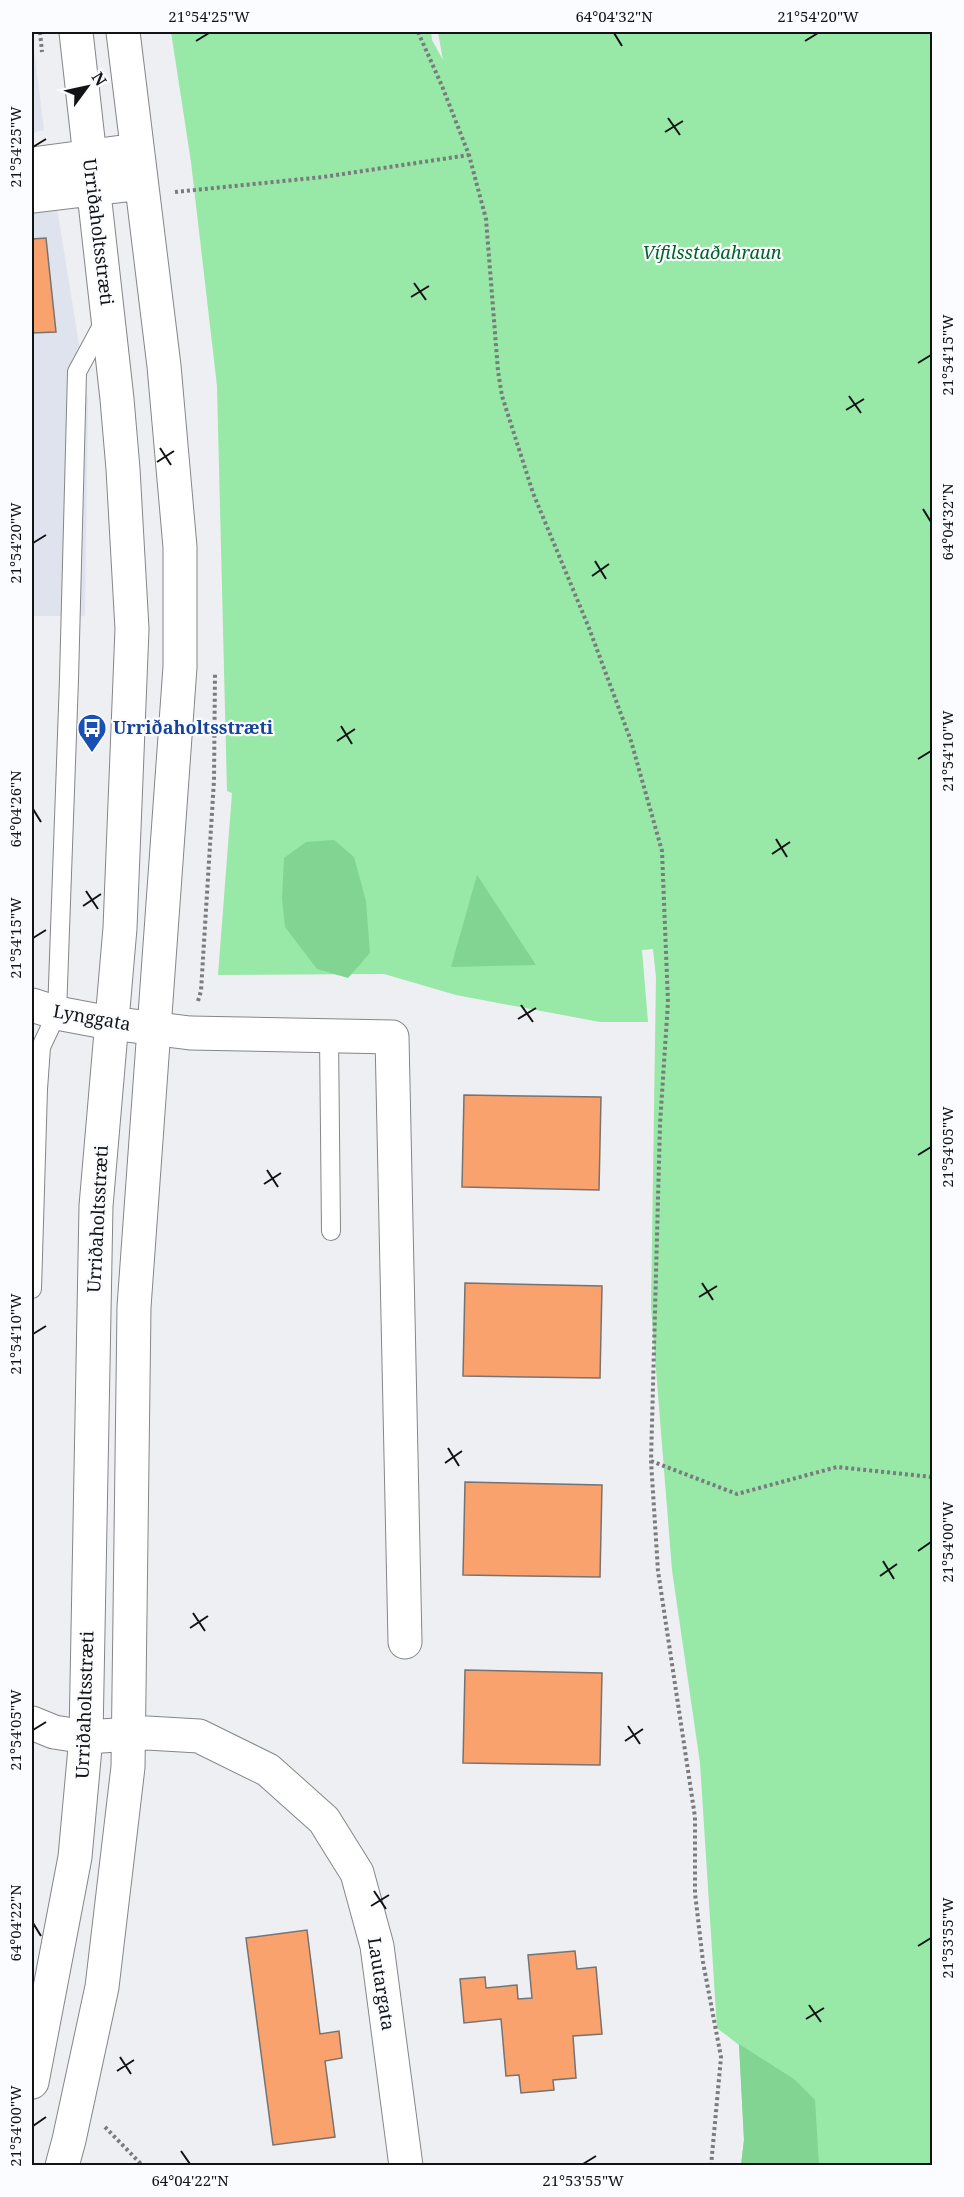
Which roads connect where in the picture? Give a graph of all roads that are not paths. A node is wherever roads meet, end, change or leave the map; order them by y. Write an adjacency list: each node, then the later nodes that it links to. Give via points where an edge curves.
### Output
1 (76, 32): 4 (street, Urriðaholtsstræti)
2 (123, 32): 3 (street)
3 (137, 150): 4 (street); 6 (street)
4 (88, 156): 5 (street); 7 (street, Urriðaholtsstræti)
5 (32, 164)
6 (141, 183): 7 (street); 12 (street, via 164,366 180,547 180,667)
7 (93, 189): 8 (street); 9 (street, Urriðaholtsstræti)
8 (32, 196)
9 (109, 314): 10 (lane, via 77,372 69,679); 11 (street, Urriðaholtsstræti, via 132,629 120,928)
10 (44, 1009): 11 (street, Lynggata); 15 (lane)
11 (110, 1023): 12 (street, Lynggata); 19 (street, Urriðaholtsstræti, via 96,1206)
12 (153, 1028): 13 (street, via 190,1033); 18 (street, via 134,1307)
13 (329, 1035): 14 (lane); 16 (street, via 392,1037)
14 (331, 1231)
15 (32, 1289)
16 (405, 1642)
17 (32, 1723): 19 (street, Lautargata, via 54,1732)
18 (127, 1734): 19 (street, Lautargata); 21 (street, via 128,1767 102,1988); 22 (street, Lautargata, via 199,1736 268,1770 324,1820 357,1873 377,1946)
19 (86, 1737): 20 (street, Urriðaholtsstræti, via 75,1857)
20 (32, 2082)
21 (62, 2166)
22 (406, 2166)

